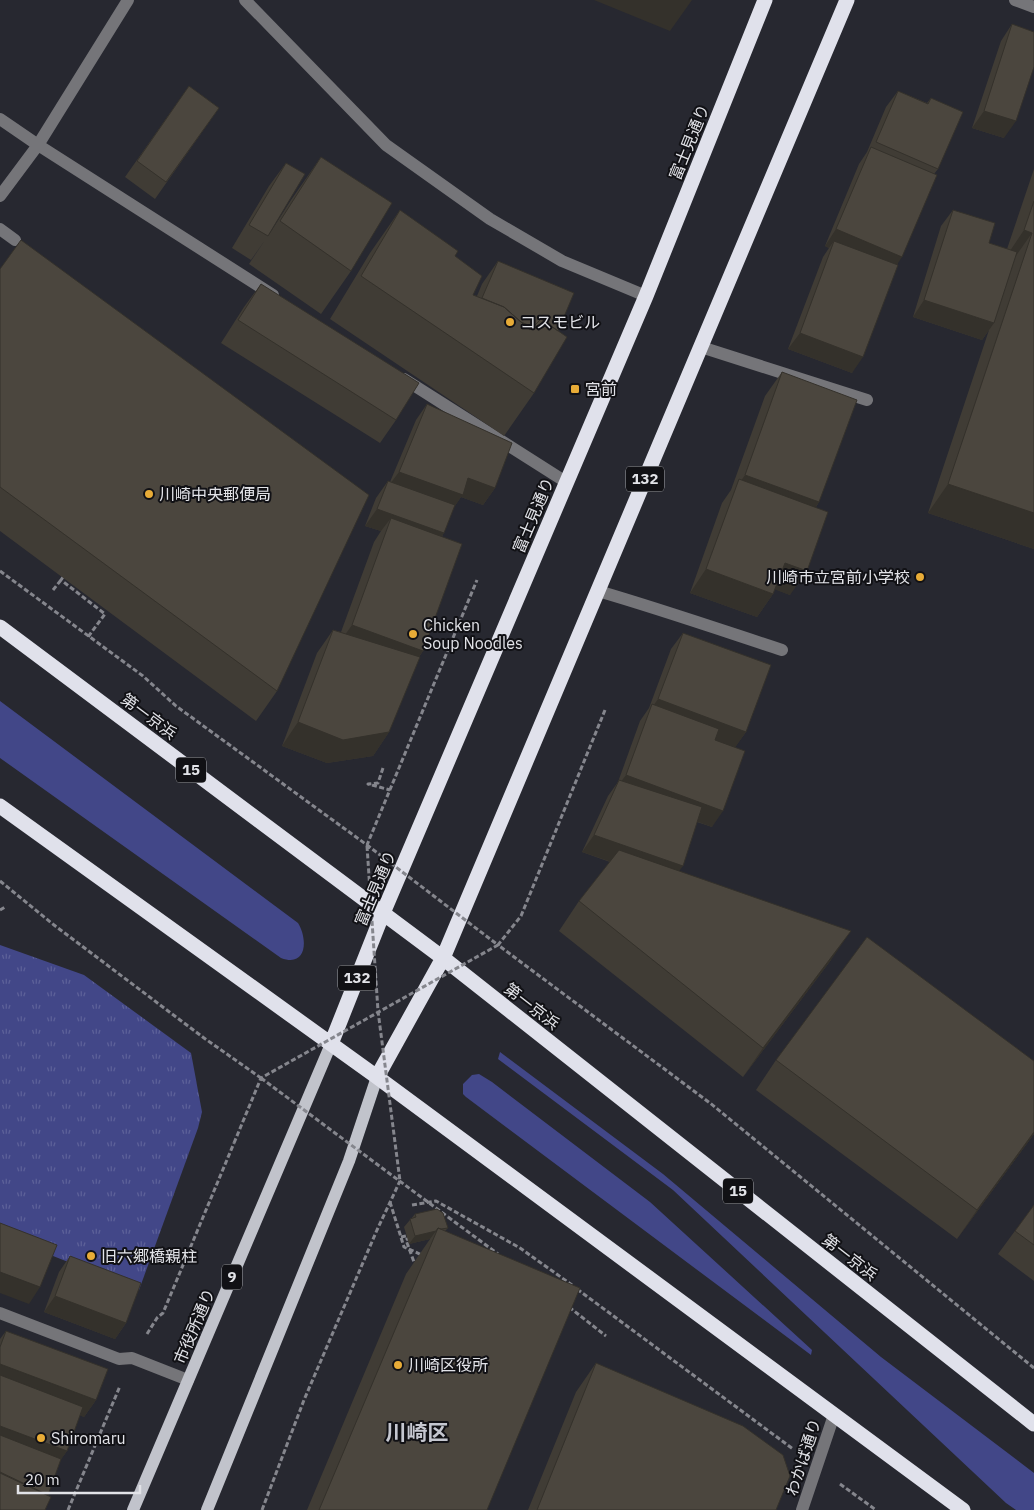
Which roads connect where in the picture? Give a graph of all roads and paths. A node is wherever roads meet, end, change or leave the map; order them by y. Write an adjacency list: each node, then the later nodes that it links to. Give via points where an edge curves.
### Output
1 (128, 0): 8 (street)
2 (245, 0): 12 (street, via 386,145 490,219 562,261)
3 (765, 0): 12 (highway, 富士見通り / 132)
4 (847, 0): 14 (highway, 132)
5 (1015, 0): 6 (street)
6 (1034, 7)
7 (0, 119): 8 (street)
8 (38, 145): 9 (street); 13 (street)
9 (0, 196)
10 (0, 230): 11 (street)
11 (15, 240)
12 (646, 296): 17 (highway, 富士見通り / 132)
13 (288, 304)
14 (701, 347): 16 (street); 21 (highway, 132)
15 (396, 374): 17 (street)
16 (867, 400)
17 (566, 482): 33 (highway, 富士見通り / 132)
18 (0, 571): 23 (path)
19 (477, 580): 27 (path)
20 (53, 590): 23 (path, via 62,579 106,614)
21 (598, 591): 24 (street); 35 (highway, 132)
22 (0, 626): 33 (highway, 第一京浜 / 15)
23 (88, 636): 29 (path, via 143,676 176,706)
24 (782, 650)
25 (605, 710): 34 (path, via 520,916)
26 (383, 768): 27 (path, via 378,783 368,784)
27 (390, 790): 29 (path)
28 (0, 806): 37 (highway)
29 (367, 845): 34 (path, bridge); 36 (path, bridge)
30 (0, 881): 39 (path, via 54,925)
31 (5, 906): 32 (path)
32 (0, 910)
33 (383, 913): 35 (highway, 第一京浜 / 15); 37 (highway, 富士見通り / 132)
34 (498, 945): 36 (path, bridge); 51 (path, via 710,1104)
35 (443, 958): 38 (highway, 132); 54 (highway, 第一京浜 / 15)
36 (378, 1011): 39 (path, bridge); 40 (path, bridge)
37 (331, 1044): 38 (highway); 52 (main road, 市役所通り / 9)
38 (377, 1077): 53 (highway); 58 (main road, via 349,1161)
39 (261, 1078): 40 (path, bridge); 50 (path, bridge, via 163,1313)
40 (400, 1181): 41 (path); 45 (path, bridge)
41 (390, 1202): 43 (path, bridge); 59 (path, via 304,1400)
42 (412, 1205): 55 (path, via 436,1201 520,1248)
43 (401, 1238): 44 (path, bridge, via 404,1247); 46 (path, via 417,1233 406,1240 414,1262)
44 (422, 1255)
45 (502, 1258)
46 (423, 1266)
47 (565, 1304): 49 (path)
48 (0, 1313): 50 (street, via 119,1359)
49 (606, 1336)
50 (132, 1358): 52 (street); 56 (path)
51 (1034, 1368)
52 (188, 1380): 57 (main road, 市役所通り / 9)
53 (834, 1415): 55 (street, わかば通り); 62 (highway)
54 (1034, 1424)
55 (817, 1467): 60 (street, わかば通り); 61 (path)
56 (68, 1510)
57 (133, 1510)
58 (206, 1510)
59 (262, 1510)
60 (802, 1510)
61 (876, 1510)
62 (962, 1510)

